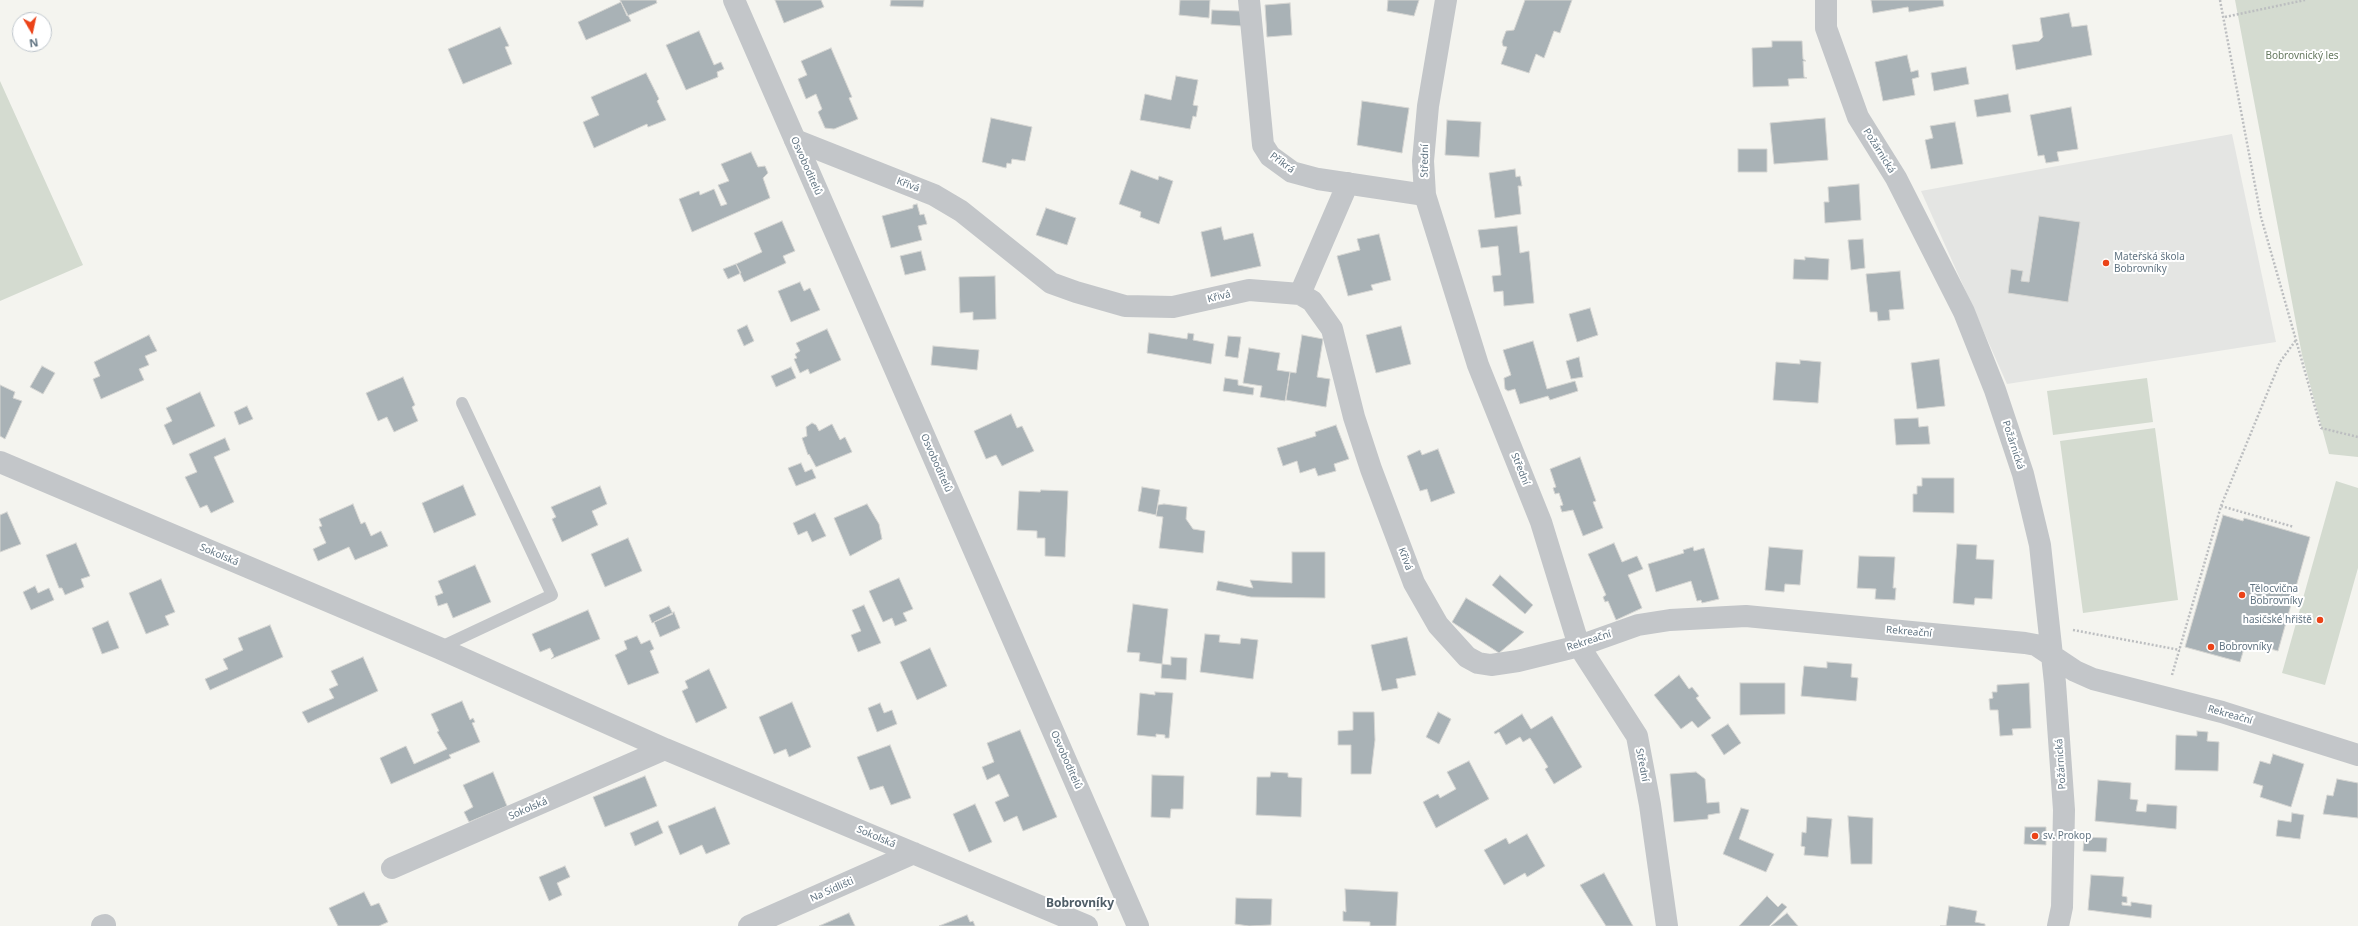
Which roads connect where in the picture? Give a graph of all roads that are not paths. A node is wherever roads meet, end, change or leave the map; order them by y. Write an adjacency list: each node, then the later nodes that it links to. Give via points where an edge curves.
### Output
1 (734, 0): 5 (street, Osvoboditelů)
2 (1249, 0): 6 (street, Příkrá, via 1263,145 1270,156 1292,172)
3 (1446, 0): 7 (street, Střední, via 1428,106 1423,161)
4 (1826, 0): 14 (street, Požárnická, via 1826,28 1858,117 1896,178 1964,312 1995,390 2023,474 2040,545)
5 (795, 140): 8 (street, Křivá, via 934,195 961,211 1051,283 1076,292 1126,306 1173,308 1249,290); 21 (street, Osvoboditelů)
6 (1348, 183): 7 (street, Příkrá); 8 (street)
7 (1425, 195): 12 (street, Střední, via 1478,365 1541,522)
8 (1300, 294): 11 (street, Křivá, via 1312,301 1332,329 1356,424 1414,583 1438,625)
9 (462, 403): 13 (lane, via 552,595)
10 (0, 462): 13 (street, Sokolská)
11 (1454, 643): 12 (street, Rekreační, via 1472,660 1491,664 1518,661)
12 (1578, 646): 14 (street, Rekreační, via 1638,625 1670,620 1746,616 2025,643 2036,645); 22 (street, Střední, via 1637,736 1650,805)
13 (439, 648): 15 (street, Sokolská)
14 (2053, 657): 16 (street, Rekreační, via 2093,679 2222,712); 23 (street, Požárnická, via 2064,810 2062,907)
15 (665, 749): 17 (street, Sokolská); 18 (street, Sokolská)
16 (2358, 755)
17 (914, 853): 19 (street, Na Sídlišti); 20 (street, Sokolská)
18 (392, 868)
19 (749, 926)
20 (1087, 926)
21 (1138, 926)
22 (1667, 926)
23 (2058, 926)

